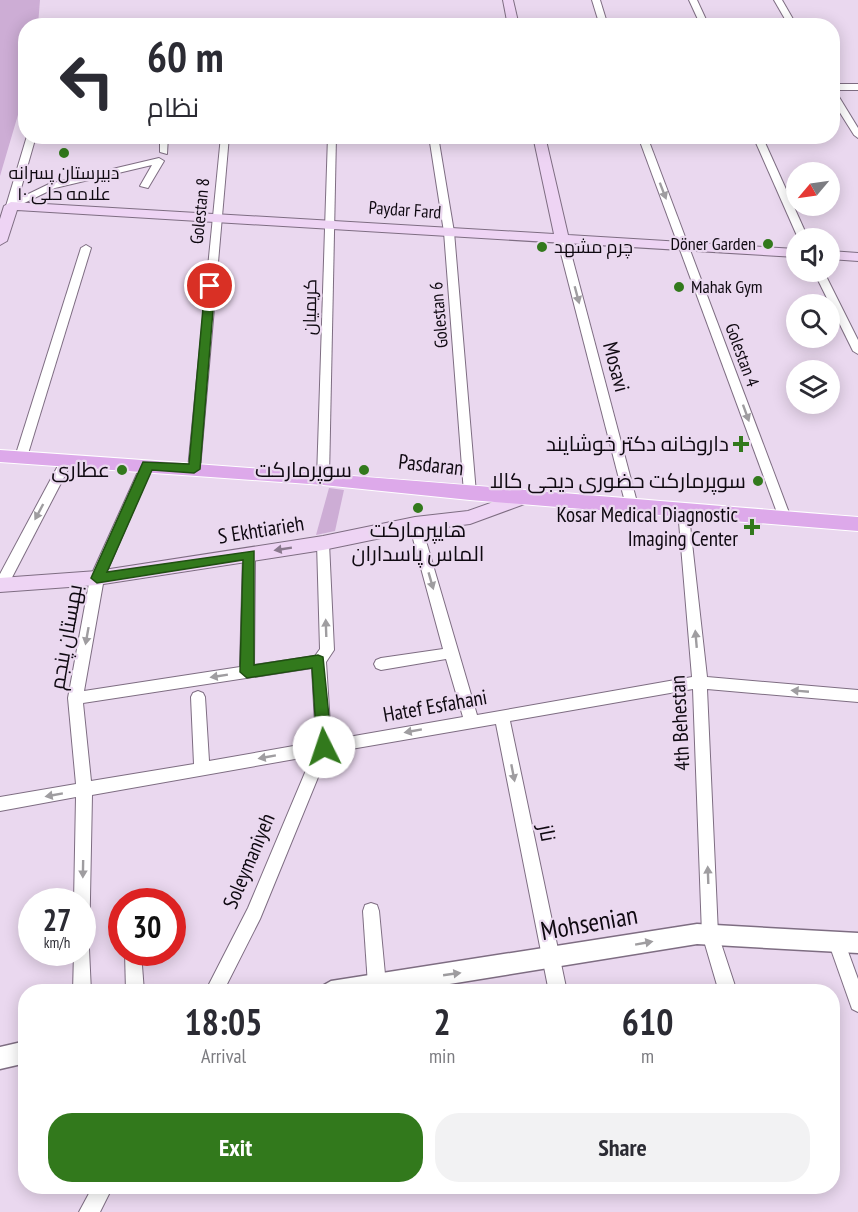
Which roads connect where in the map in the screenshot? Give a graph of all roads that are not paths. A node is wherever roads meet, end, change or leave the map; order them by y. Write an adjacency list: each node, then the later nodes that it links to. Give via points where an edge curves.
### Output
1 (508, 0): 5 (main road)
2 (596, 0): 6 (street)
3 (693, 0): 7 (street)
4 (778, 0): 8 (street)
5 (512, 18)
6 (602, 18)
7 (701, 18)
8 (788, 18)
9 (840, 87): 10 (street)
10 (858, 87)
11 (840, 105): 12 (street)
12 (858, 135)
13 (30, 144): 23 (street)
14 (163, 144): 21 (street)
15 (224, 144): 24 (street, Golestan 8)
16 (332, 144): 25 (street, کریمیان)
17 (434, 144): 27 (street, Golestan 6)
18 (541, 144): 28 (main road)
19 (645, 144): 30 (street, Golestan 4, one-way to 30)
20 (761, 144): 26 (street)
21 (161, 156): 22 (street); 23 (street, via 52,186)
22 (145, 186)
23 (11, 206): 24 (main road, Paydar Fard); 29 (main road)
24 (216, 218): 25 (main road, Paydar Fard); 41 (street, Golestan 8)
25 (328, 224): 27 (main road, Paydar Fard); 42 (street, کریمیان)
26 (798, 228)
27 (449, 232): 28 (main road, Paydar Fard); 43 (street, Golestan 6)
28 (562, 238): 30 (main road, Paydar Fard); 45 (street, Mosavi, one-way to 45)
29 (0, 241)
30 (684, 246): 32 (main road, Paydar Fard); 47 (street, Golestan 4, one-way to 47)
31 (86, 248): 38 (street)
32 (786, 252)
33 (840, 256): 34 (main road)
34 (858, 257)
35 (824, 282): 36 (street)
36 (858, 351)
37 (0, 456): 38 (main road, Pasdaran)
38 (21, 457): 39 (main road, Pasdaran)
39 (67, 460): 40 (main road, Pasdaran); 53 (street, one-way to 53)
40 (147, 465): 41 (main road, Pasdaran); 52 (street, بهستان پنجم)
41 (194, 469): 42 (main road, Pasdaran)
42 (323, 478): 43 (main road, Pasdaran)
43 (470, 493): 44 (main road, Pasdaran)
44 (524, 497): 45 (main road, Pasdaran); 48 (main road, S Ekhtiarieh, via 470,517)
45 (632, 506): 46 (main road, Pasdaran)
46 (684, 510): 47 (main road, Pasdaran); 58 (street, 4th Behestan, one-way to 46)
47 (785, 518): 49 (main road, Pasdaran)
48 (416, 524): 50 (main road, S Ekhtiarieh); 54 (street, one-way to 54)
49 (858, 524)
50 (323, 543): 51 (main road, S Ekhtiarieh, one-way to 51); 55 (street, one-way to 50, via 327,650)
51 (249, 554): 52 (main road, S Ekhtiarieh); 57 (street)
52 (97, 578): 53 (main road, S Ekhtiarieh); 61 (street, بهستان پنجم, one-way to 61)
53 (1, 585)
54 (452, 653): 56 (street); 63 (street)
55 (318, 661): 57 (street); 64 (street)
56 (381, 664)
57 (247, 672): 61 (street, one-way to 61)
58 (700, 682): 59 (street, Hatef Esfahani, one-way to 58); 62 (street, Hatef Esfahani); 70 (street, 4th Behestan, one-way to 58)
59 (858, 696)
60 (198, 697): 65 (street)
61 (75, 698): 66 (street, بهستان پنجم)
62 (502, 716): 63 (street, Hatef Esfahani); 73 (street, ناز, one-way to 73)
63 (471, 721): 64 (street, Hatef Esfahani, one-way to 64)
64 (324, 747): 65 (street, Hatef Esfahani, one-way to 65); 78 (street, Soleymaniyeh, via 254,913)
65 (202, 768): 66 (street, Hatef Esfahani)
66 (84, 790): 67 (street, Hatef Esfahani, one-way to 67); 68 (street, بهستان پنجم, one-way to 68)
67 (0, 804)
68 (83, 888)
69 (371, 911): 79 (street)
70 (710, 934): 71 (street, Mohsenian); 73 (street, Mohsenian, one-way to 70); 82 (street, 4th Behestan)
71 (836, 941): 72 (street, Mohsenian); 83 (street)
72 (858, 943)
73 (550, 959): 80 (street, Mohsenian, one-way to 73); 81 (street, ناز)
74 (82, 966): 76 (street)
75 (134, 966): 77 (street)
76 (82, 984)
77 (135, 984)
78 (217, 984)
79 (377, 984)
80 (415, 984)
81 (556, 984)
82 (726, 984)
83 (858, 1003)
84 (18, 1054): 85 (street)
85 (0, 1058)
86 (99, 1194): 87 (street)
87 (89, 1212)

